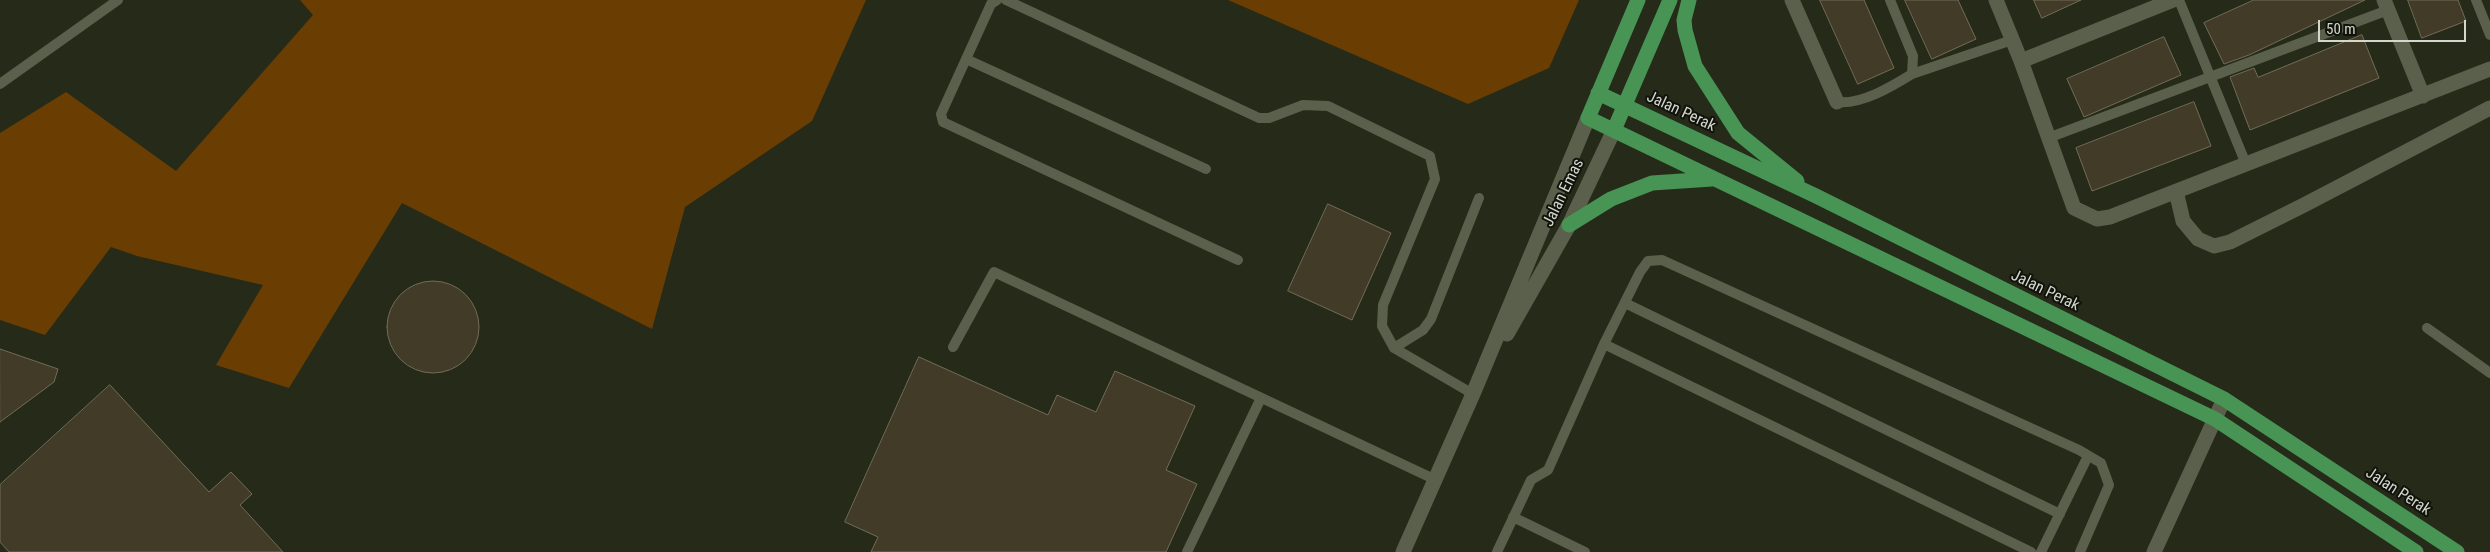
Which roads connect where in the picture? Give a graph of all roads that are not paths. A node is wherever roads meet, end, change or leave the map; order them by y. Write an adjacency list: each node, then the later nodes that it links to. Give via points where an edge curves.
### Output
1 (118, 0): 21 (lane)
2 (997, 0): 16 (lane, via 991,4)
3 (1006, 0): 42 (lane, via 1259,118 1269,118 1303,105 1328,106 1430,156 1435,179 1383,305 1382,326)
4 (1638, 0): 22 (main road, Jalan Emas)
5 (1670, 0): 25 (main road, Jalan Emas)
6 (1688, 0): 34 (main road, via 1685,30 1695,66 1704,81 1738,133)
7 (1792, 0): 24 (street)
8 (1890, 0): 19 (lane, via 1913,56)
9 (1996, 0): 15 (street)
10 (2173, 0): 17 (street)
11 (2179, 0): 20 (lane)
12 (2476, 0): 14 (lane)
13 (2386, 5): 20 (lane); 23 (street)
14 (2490, 35)
15 (2012, 40): 17 (street); 19 (lane)
16 (966, 59): 31 (lane); 37 (lane, via 941,114 943,122)
17 (2021, 61): 29 (street)
18 (2490, 70): 23 (street)
19 (1912, 74): 24 (lane, via 1850,104)
20 (2211, 77): 29 (lane); 30 (lane)
21 (0, 84)
22 (1598, 93): 25 (main road, Jalan Perak); 27 (main road, Jalan Emas)
23 (2423, 96): 30 (street)
24 (1837, 102)
25 (1625, 105): 28 (main road, Jalan Emas); 34 (main road, Jalan Perak)
26 (2490, 108): 33 (street, via 2230,242 2214,246 2198,239 2183,221)
27 (1588, 118): 28 (main road); 44 (street, Jalan Emas)
28 (1614, 130): 32 (main road); 36 (street, Jalan Emas)
29 (2048, 138): 33 (street, via 2074,208 2097,219)
30 (2246, 164): 33 (street)
31 (1206, 169)
32 (1714, 178): 36 (main road, via 1652,183 1611,199); 47 (main road)
33 (2176, 191)
34 (1816, 196): 46 (main road, Jalan Perak)
35 (1479, 198): 42 (lane, via 1432,319 1423,330)
36 (1569, 224): 44 (street, Jalan Emas)
37 (1238, 260)
38 (1625, 303): 40 (lane); 48 (lane, via 1648,261 1662,260); 50 (lane)
39 (2427, 328): 43 (lane)
40 (1604, 344): 51 (lane, via 1548,470 1531,480); 56 (lane)
41 (953, 347): 45 (lane, via 994,272)
42 (1394, 348): 44 (lane)
43 (2490, 373)
44 (1473, 394): 49 (street, Jalan Emas)
45 (1261, 398): 49 (lane); 52 (lane)
46 (2224, 399): 47 (street); 61 (main road, Jalan Perak)
47 (2215, 419): 59 (street); 60 (main road)
48 (2088, 456): 50 (lane); 58 (lane, via 2101,463 2109,485)
49 (1436, 480): 53 (street, Jalan Emas)
50 (2060, 514): 57 (lane)
51 (1513, 517): 54 (lane); 55 (lane)
52 (1187, 552)
53 (1403, 552)
54 (1497, 552)
55 (1586, 552)
56 (2031, 552)
57 (2041, 552)
58 (2080, 552)
59 (2154, 552)
60 (2416, 552)
61 (2457, 552)

